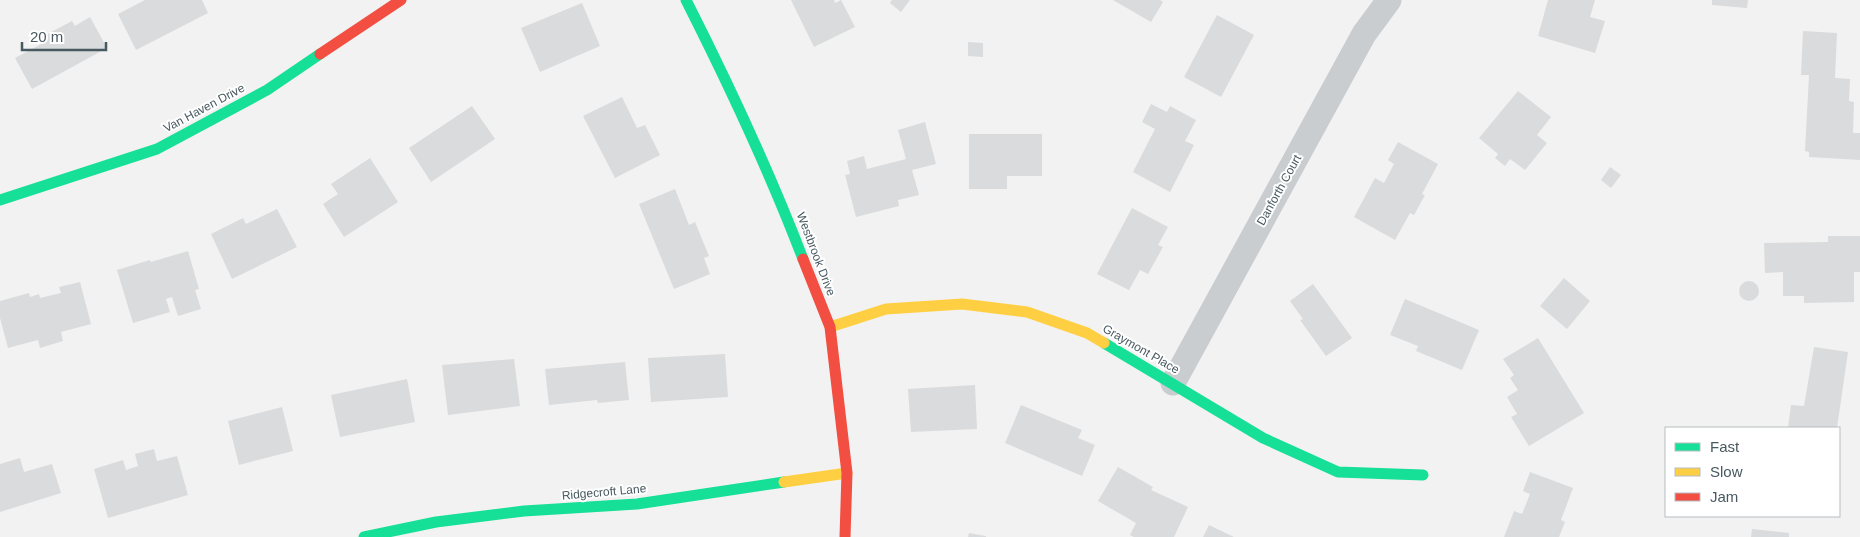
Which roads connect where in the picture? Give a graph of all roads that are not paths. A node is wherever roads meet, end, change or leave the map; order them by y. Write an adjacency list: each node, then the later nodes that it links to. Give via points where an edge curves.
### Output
1 (401, 0): 4 (street, Van Haven Drive, via 267,90 157,149)
2 (686, 0): 5 (street, Westbrook Drive, via 777,191)
3 (1389, 0): 6 (street, Danforth Court, via 1364,34)
4 (0, 200)
5 (830, 327): 6 (street, Graymont Place, via 886,308 962,304 1027,312 1087,334); 7 (street, Westbrook Drive)
6 (1173, 383): 8 (street, Graymont Place, via 1264,438 1338,472)
7 (847, 473): 9 (street, Ridgecroft Lane, via 637,504 436,522); 10 (street, Westbrook Drive)
8 (1423, 476)
9 (364, 537)
10 (845, 537)

